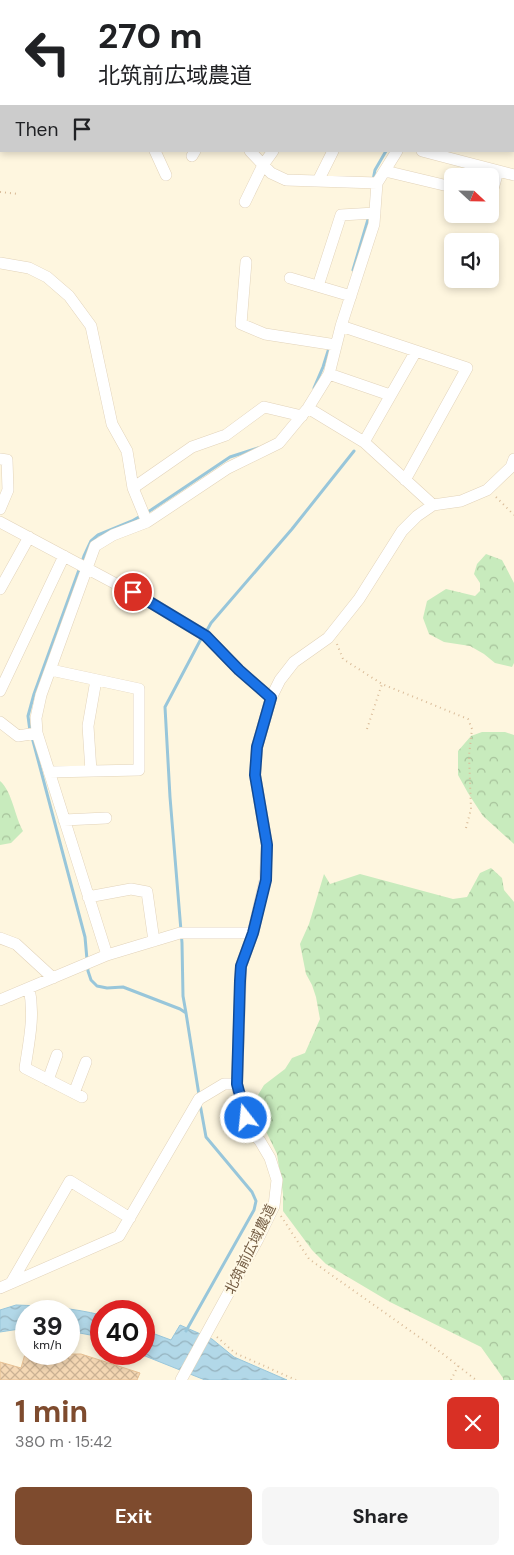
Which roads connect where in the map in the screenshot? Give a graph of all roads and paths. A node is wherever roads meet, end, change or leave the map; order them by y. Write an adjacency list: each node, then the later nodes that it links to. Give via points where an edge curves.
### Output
1 (155, 152): 11 (street)
2 (251, 152): 7 (street)
3 (272, 152): 7 (street)
4 (332, 152): 13 (street)
5 (396, 152): 9 (street)
6 (426, 152): 8 (street)
7 (263, 165): 13 (street, via 286,180); 18 (street)
8 (487, 168)
9 (385, 171): 14 (street); 15 (street)
10 (499, 171): 12 (street)
11 (166, 175)
12 (514, 175)
13 (318, 181): 14 (street)
14 (377, 183): 19 (street)
15 (444, 185)
16 (0, 192): 17 (path)
17 (19, 194)
18 (245, 202)
19 (375, 213): 23 (street, via 340,215); 24 (street)
20 (246, 262): 26 (street, via 241,324 265,334)
21 (0, 263): 35 (street, via 29,268 46,277 69,296 91,326 112,424 127,452)
22 (290, 278): 23 (street)
23 (318, 286): 24 (street)
24 (351, 296): 25 (street)
25 (341, 326): 26 (street); 27 (street)
26 (336, 345): 28 (street)
27 (416, 351): 29 (street); 34 (street, via 467,368)
28 (329, 374): 29 (street); 30 (street)
29 (390, 395): 31 (street)
30 (305, 412): 31 (street); 35 (street, via 264,407 226,435 192,448); 41 (street, via 279,443 228,468)
31 (364, 442): 34 (street)
32 (0, 459): 38 (street, via 7,460 8,490)
33 (514, 460): 36 (street)
34 (405, 480): 37 (street)
35 (133, 488): 41 (street)
36 (487, 490): 37 (street, via 461,501); 39 (path)
37 (433, 505): 46 (street, 北筑前広域農道, via 402,531 359,599)
38 (0, 509)
39 (514, 514)
40 (0, 522): 42 (street)
41 (147, 522): 44 (street, via 95,546)
42 (29, 537): 43 (street); 45 (street)
43 (64, 556): 44 (street); 50 (street)
44 (87, 568): 47 (street); 51 (street, via 206,636)
45 (0, 590)
46 (332, 633): 49 (path, via 344,659); 51 (street, 北筑前広域農道, via 294,662)
47 (50, 670): 48 (street); 54 (street, via 36,718)
48 (96, 680): 55 (street, via 88,726); 55 (street, via 139,689 139,770)
49 (382, 684): 53 (path); 59 (path, via 468,719 472,729 469,755 471,809)
50 (0, 691)
51 (271, 698): 61 (street, 北筑前広域農道, via 256,756 255,775 267,845 266,880)
52 (0, 722): 54 (street, via 18,736)
53 (367, 728)
54 (37, 733): 56 (street)
55 (91, 771): 56 (street)
56 (49, 772): 58 (street)
57 (106, 818): 58 (street)
58 (64, 820): 60 (street)
59 (466, 828)
60 (88, 897): 63 (street, via 131,889 148,892); 64 (street)
61 (253, 933): 63 (street, via 180,933); 71 (street, 北筑前広域農道, via 241,966)
62 (0, 938): 65 (street, via 16,944)
63 (154, 941): 64 (street)
64 (107, 955): 65 (street)
65 (53, 978): 66 (street)
66 (29, 988): 67 (street); 70 (street, via 32,1021 25,1068)
67 (0, 1000)
68 (57, 1055): 70 (street)
69 (86, 1062): 70 (street, via 78,1095)
70 (48, 1080)
71 (237, 1084): 72 (street, 北筑前広域農道, via 251,1131 270,1158 277,1180); 73 (street, via 224,1084 199,1099)
72 (274, 1206): 76 (street, 北筑前広域農道); 77 (path, via 309,1259)
73 (130, 1218): 74 (street, via 119,1236); 74 (street, via 70,1182)
74 (11, 1283): 75 (street)
75 (0, 1288)
76 (206, 1335): 78 (street, 北筑前広域農道); 79 (path, via 214,1334 235,1353)
77 (458, 1366): 80 (path); 81 (path)
78 (181, 1379)
79 (296, 1380)
80 (451, 1380)
81 (476, 1380)

